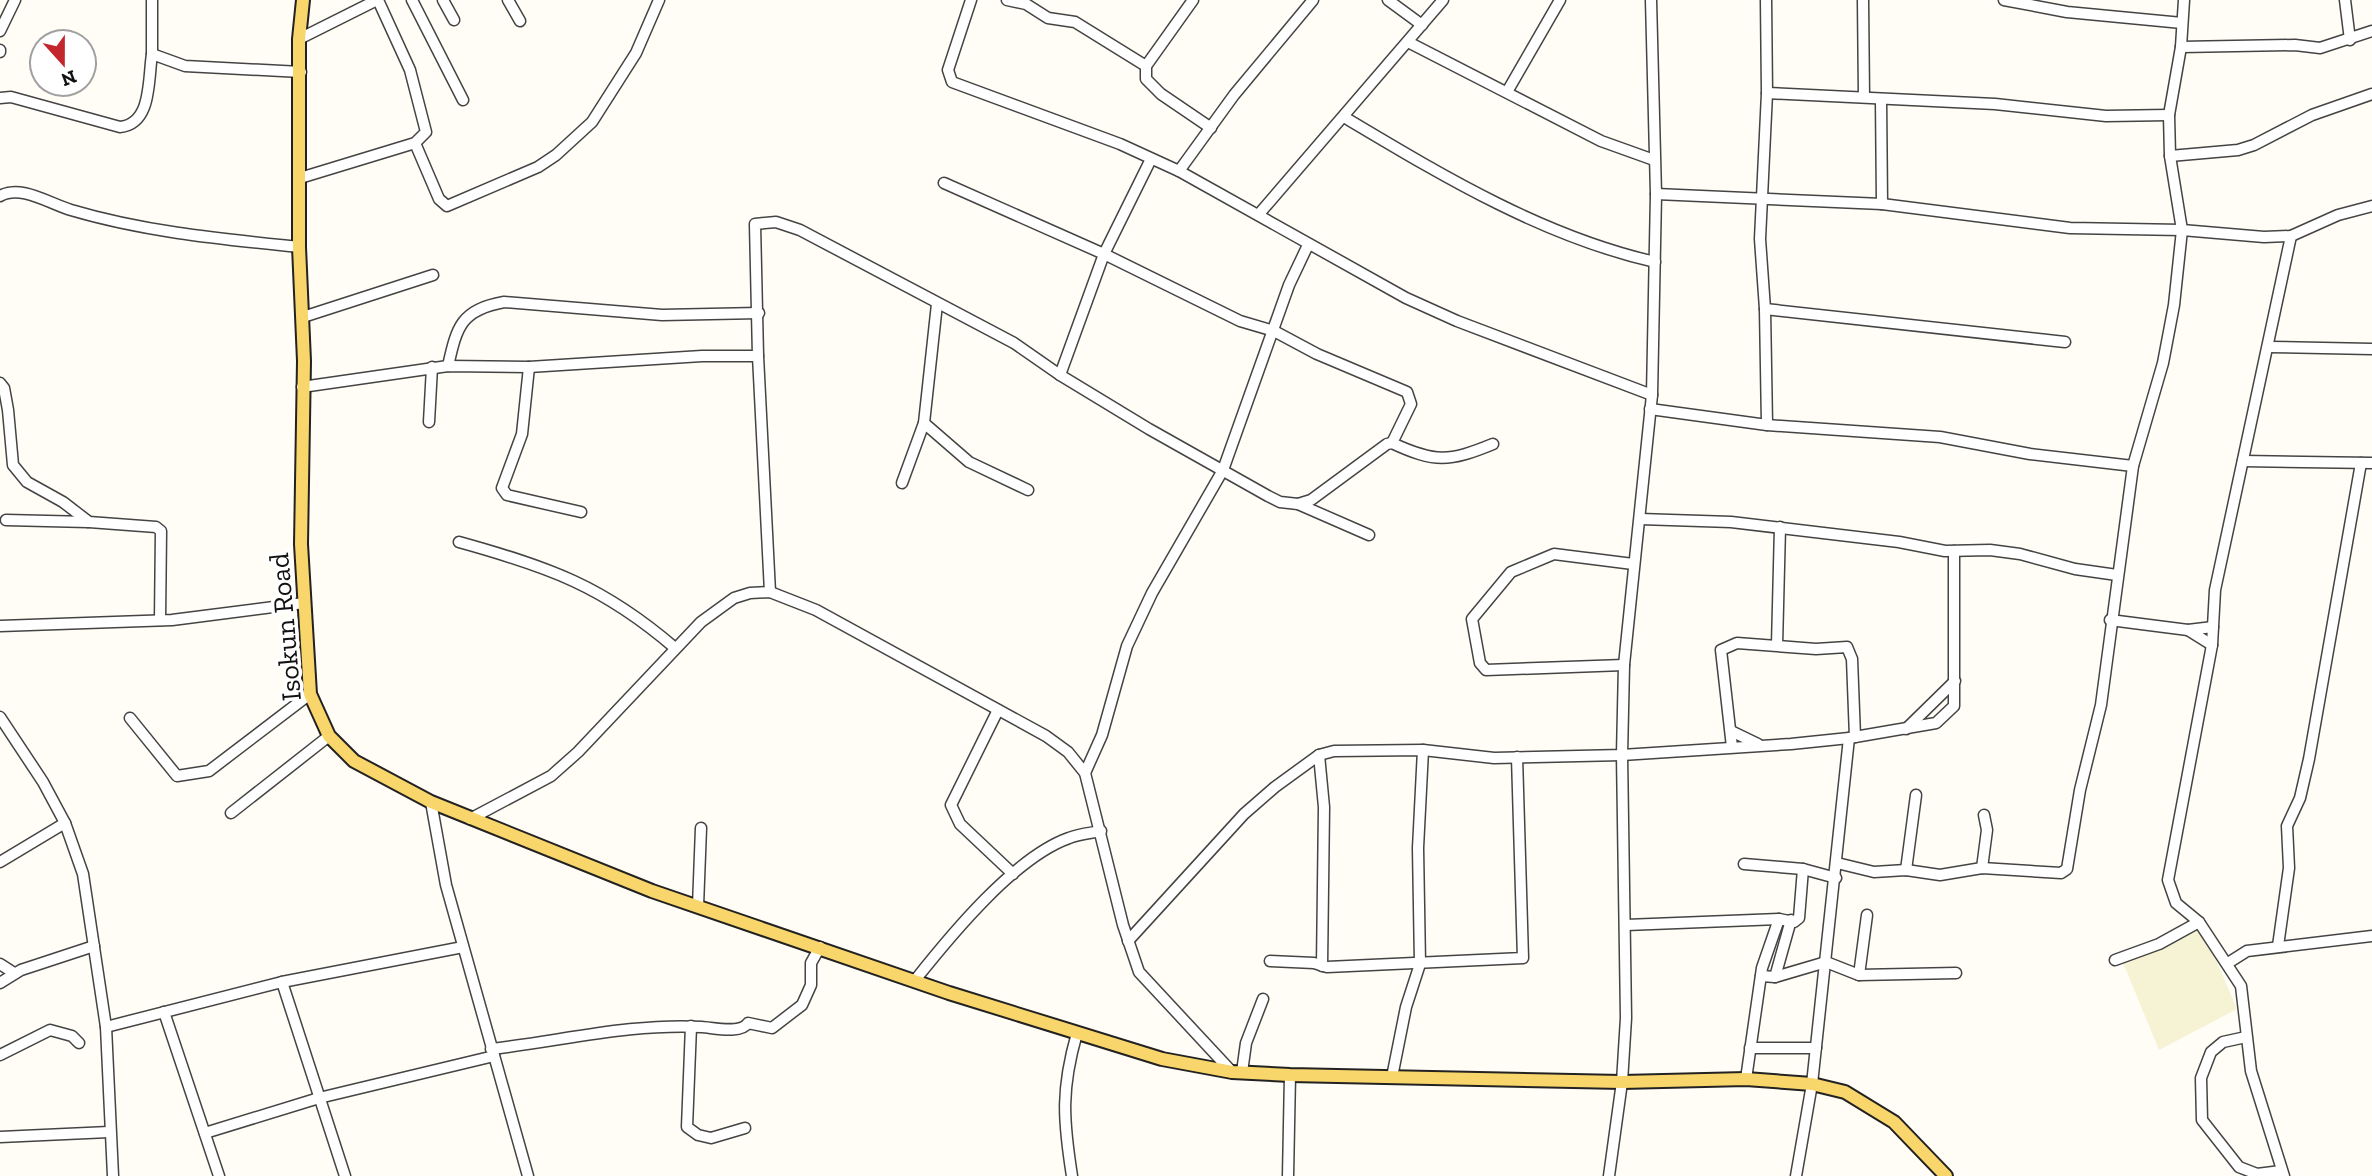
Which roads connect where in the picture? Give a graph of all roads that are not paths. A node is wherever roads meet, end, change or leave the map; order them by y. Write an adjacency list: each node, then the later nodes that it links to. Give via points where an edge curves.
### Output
1 (15, 0): 28 (street)
2 (152, 0): 34 (street)
3 (303, 0): 30 (main road, Isokun Road)
4 (378, 0): 30 (street); 47 (street, via 410,70 427,125 423,138)
5 (412, 0): 43 (street)
6 (443, 0): 24 (street)
7 (508, 0): 25 (street)
8 (659, 0): 47 (street, via 636,53 592,122 538,167 447,206 439,199)
9 (971, 0): 49 (street, via 948,71 952,82)
10 (1007, 0): 35 (street, via 1026,4 1048,18 1075,22)
11 (1193, 0): 35 (street)
12 (1313, 0): 46 (street)
13 (1388, 0): 27 (street)
14 (1443, 0): 27 (street)
15 (1560, 0): 37 (street)
16 (1651, 0): 50 (street)
17 (1766, 0): 38 (street)
18 (1863, 0): 40 (street)
19 (2004, 0): 23 (street)
20 (2069, 0): 23 (street)
21 (2184, 0): 26 (street)
22 (2345, 0): 31 (street)
23 (2067, 12): 26 (street)
24 (454, 20)
25 (520, 21)
26 (2182, 23): 33 (street)
27 (1422, 25): 32 (street)
28 (0, 31)
29 (2372, 31): 31 (street)
30 (299, 39): 36 (main road, Isokun Road)
31 (2350, 40): 33 (street, via 2320,48)
32 (1408, 42): 37 (street); 45 (street)
33 (2181, 47): 44 (street)
34 (152, 54): 36 (street, via 185,66); 41 (street, via 142,115 131,126 100,123 11,97)
35 (1146, 66): 46 (street, via 1146,79 1161,94)
36 (301, 72): 52 (main road, Isokun Road)
37 (1507, 92): 50 (street, via 1601,141)
38 (1766, 93): 40 (street); 56 (street)
39 (2372, 94): 48 (street, via 2238,150)
40 (1864, 97): 42 (street)
41 (0, 98)
42 (1881, 99): 44 (street, via 1995,104 2106,116); 57 (street)
43 (463, 100)
44 (2169, 114): 48 (street)
45 (1344, 117): 59 (street); 65 (street, via 1510,211 1613,252)
46 (1211, 128): 51 (street)
47 (415, 143): 52 (street)
48 (2170, 156): 60 (street)
49 (1151, 159): 51 (street); 64 (street)
50 (1654, 160): 54 (street)
51 (1179, 171): 59 (street)
52 (300, 178): 63 (main road, Isokun Road)
53 (944, 183): 64 (street)
54 (1656, 194): 56 (street); 65 (street)
55 (0, 196): 63 (street, via 19,192 128,224)
56 (1762, 200): 57 (street); 68 (street)
57 (1882, 204): 60 (street, via 2070,228)
58 (2372, 206): 61 (street)
59 (1259, 214): 62 (street)
60 (2182, 230): 61 (street); 91 (street, via 2163,363)
61 (2291, 236): 73 (street)
62 (1308, 245): 71 (street); 82 (street, via 1406,299)
63 (299, 247): 70 (main road, Isokun Road)
64 (1104, 254): 71 (street, via 1240,321); 79 (street)
65 (1655, 262): 82 (street)
66 (433, 275): 70 (street)
67 (937, 304): 69 (street, via 800,230 776,222 755,224); 79 (street, via 1014,343); 85 (street)
68 (1765, 309): 72 (street); 86 (street)
69 (759, 313): 75 (street); 76 (street, via 662,315 485,304 456,330)
70 (303, 317): 81 (main road, Isokun Road)
71 (1274, 331): 87 (street, via 1407,392 1411,404); 92 (street)
72 (2065, 342)
73 (2269, 347): 74 (street); 89 (street)
74 (2372, 349)
75 (758, 356): 78 (street); 106 (street)
76 (448, 366): 77 (street); 78 (street)
77 (432, 367): 81 (street); 84 (street)
78 (529, 367): 96 (street, via 522,433 502,488 507,495)
79 (1060, 375): 92 (street)
80 (0, 383): 99 (street, via 8,410 13,465 33,487)
81 (302, 387): 107 (main road, Isokun Road)
82 (1651, 395): 83 (street)
83 (1650, 409): 86 (street); 97 (street)
84 (429, 422)
85 (925, 423): 93 (street); 94 (street, via 969,462)
86 (1767, 425): 91 (street, via 1940,437)
87 (1392, 443): 88 (street, via 1419,455 1447,459); 95 (street, via 1378,447 1311,500)
88 (1493, 444)
89 (2243, 461): 90 (street); 111 (street, via 2215,590)
90 (2366, 463): 160 (street, via 2309,758 2300,799 2287,826 2289,868)
91 (2133, 466): 105 (street)
92 (1223, 470): 95 (street, via 1280,502); 134 (street, via 1127,646 1102,735)
93 (902, 483)
94 (1028, 490)
95 (1298, 504): 101 (street)
96 (582, 512)
97 (1640, 519): 100 (street); 104 (street)
98 (6, 520): 99 (street)
99 (89, 522): 108 (street, via 161,531)
100 (1780, 527): 103 (street); 113 (street)
101 (1369, 535)
102 (459, 542): 115 (street, via 578,581 643,621)
103 (1954, 551): 105 (street, via 2020,554); 117 (street)
104 (1633, 564): 116 (street); 116 (street, via 1554,554 1532,561 1511,572 1471,625 1486,670)
105 (2117, 575): 109 (street)
106 (770, 592): 115 (street, via 734,598); 119 (street, via 816,610)
107 (304, 603): 108 (street); 118 (main road, Isokun Road)
108 (160, 620): 110 (street)
109 (2110, 620): 112 (street); 146 (street, via 2101,705 2067,869 2062,873)
110 (0, 626)
111 (2213, 627): 112 (street); 114 (street)
112 (2188, 630): 114 (street)
113 (1777, 645): 125 (street, via 1737,643 1721,650); 127 (street, via 1816,649 1842,645 1851,650)
114 (2212, 645): 155 (street, via 2168,880 2176,903)
115 (675, 648): 139 (street, via 551,776)
116 (1624, 665): 132 (street)
117 (1955, 681): 120 (street); 123 (street, via 1950,713)
118 (310, 694): 122 (street, via 204,774 177,776); 126 (main road, Isokun Road)
119 (998, 710): 134 (street, via 1046,736); 149 (street, via 951,805 960,824)
120 (1926, 711): 123 (street); 124 (street)
121 (0, 716): 140 (street)
122 (130, 718)
123 (1922, 726): 124 (street)
124 (1906, 729): 127 (street)
125 (1731, 732): 128 (street); 129 (street)
126 (329, 736): 136 (main road, Isokun Road, via 354,761); 137 (street)
127 (1852, 738): 128 (street); 144 (street)
128 (1761, 746): 129 (street)
129 (1732, 747): 132 (street)
130 (1423, 750): 131 (street); 133 (street); 168 (street, via 1418,848)
131 (1319, 755): 158 (street, via 1244,814); 169 (street, via 1324,807)
132 (1622, 755): 133 (street); 156 (street)
133 (1517, 757): 168 (street, via 1523,958)
134 (1085, 772): 142 (street)
135 (1916, 795): 148 (street)
136 (430, 802): 139 (main road, Isokun Road); 161 (street)
137 (231, 813)
138 (1984, 815): 146 (street, via 1987,830)
139 (470, 819): 151 (main road, Isokun Road)
140 (65, 823): 143 (street); 159 (street, via 83,874)
141 (701, 828): 151 (street)
142 (1101, 831): 149 (street, via 1069,838); 158 (street)
143 (0, 862)
144 (1838, 863): 148 (street, via 1874,872); 150 (street)
145 (1744, 864): 147 (street)
146 (1982, 868): 148 (street, via 1940,876)
147 (1803, 869): 150 (street); 154 (street, via 1799,918)
148 (1906, 870)
149 (1013, 874): 175 (street, via 951,934)
150 (1836, 878): 165 (street)
151 (698, 906): 162 (main road, Isokun Road)
152 (1867, 915): 172 (street)
153 (1779, 919): 154 (street); 156 (street); 173 (street)
154 (1791, 920): 174 (street)
155 (2199, 922): 163 (street, via 2159,944); 166 (street)
156 (1626, 925): 193 (street)
157 (2372, 936): 160 (street)
158 (1128, 942): 189 (street, via 1139,972)
159 (94, 946): 170 (street); 181 (street)
160 (2278, 946): 166 (street, via 2246,951)
161 (463, 947): 176 (street); 187 (street)
162 (820, 947): 175 (main road, Isokun Road); 180 (street, via 811,963 811,985 802,1004 778,1025 762,1028 748,1023 740,1029)
163 (2115, 960)
164 (1270, 961): 169 (street)
165 (1826, 962): 172 (street); 174 (street); 186 (street)
166 (2228, 963): 183 (street, via 2241,986)
167 (0, 964): 170 (street)
168 (1420, 964): 169 (street); 191 (street)
169 (1322, 966)
170 (14, 973): 177 (street)
171 (1956, 973): 172 (street)
172 (1859, 975)
173 (1761, 976): 174 (street); 185 (street)
174 (1775, 976)
175 (916, 979): 182 (main road, Isokun Road)
176 (282, 982): 179 (street); 195 (street)
177 (0, 983)
178 (1263, 999): 189 (street)
179 (164, 1012): 181 (street); 198 (street)
180 (691, 1026): 187 (street, via 595,1032); 196 (street, via 687,1127 711,1138)
181 (106, 1027): 197 (street)
182 (1077, 1033): 189 (main road, Isokun Road, via 1162,1059); 205 (street, via 1063,1100 1063,1134)
183 (2246, 1037): 200 (street, via 2250,1071); 200 (street, via 2223,1042 2211,1052 2201,1078 2202,1120 2239,1167 2257,1174)
184 (79, 1043): 188 (street, via 72,1035 50,1030)
185 (1750, 1048): 186 (street); 192 (street)
186 (1816, 1048): 194 (street)
187 (493, 1053): 195 (street); 204 (street)
188 (0, 1055)
189 (1237, 1072): 190 (main road, Isokun Road)
190 (1290, 1075): 191 (main road, Isokun Road); 206 (street)
191 (1392, 1077): 193 (main road, Isokun Road)
192 (1746, 1079): 193 (main road, Isokun Road); 194 (main road, Isokun Road)
193 (1622, 1082): 207 (street)
194 (1812, 1084): 208 (street); 209 (main road, Isokun Road, via 1845,1092 1884,1115)
195 (319, 1098): 198 (street); 203 (street)
196 (745, 1128)
197 (109, 1132): 199 (street); 201 (street)
198 (205, 1133): 202 (street)
199 (0, 1137)
200 (2282, 1174)
201 (113, 1176)
202 (219, 1176)
203 (345, 1176)
204 (528, 1176)
205 (1072, 1176)
206 (1288, 1176)
207 (1609, 1176)
208 (1796, 1176)
209 (1946, 1176)

